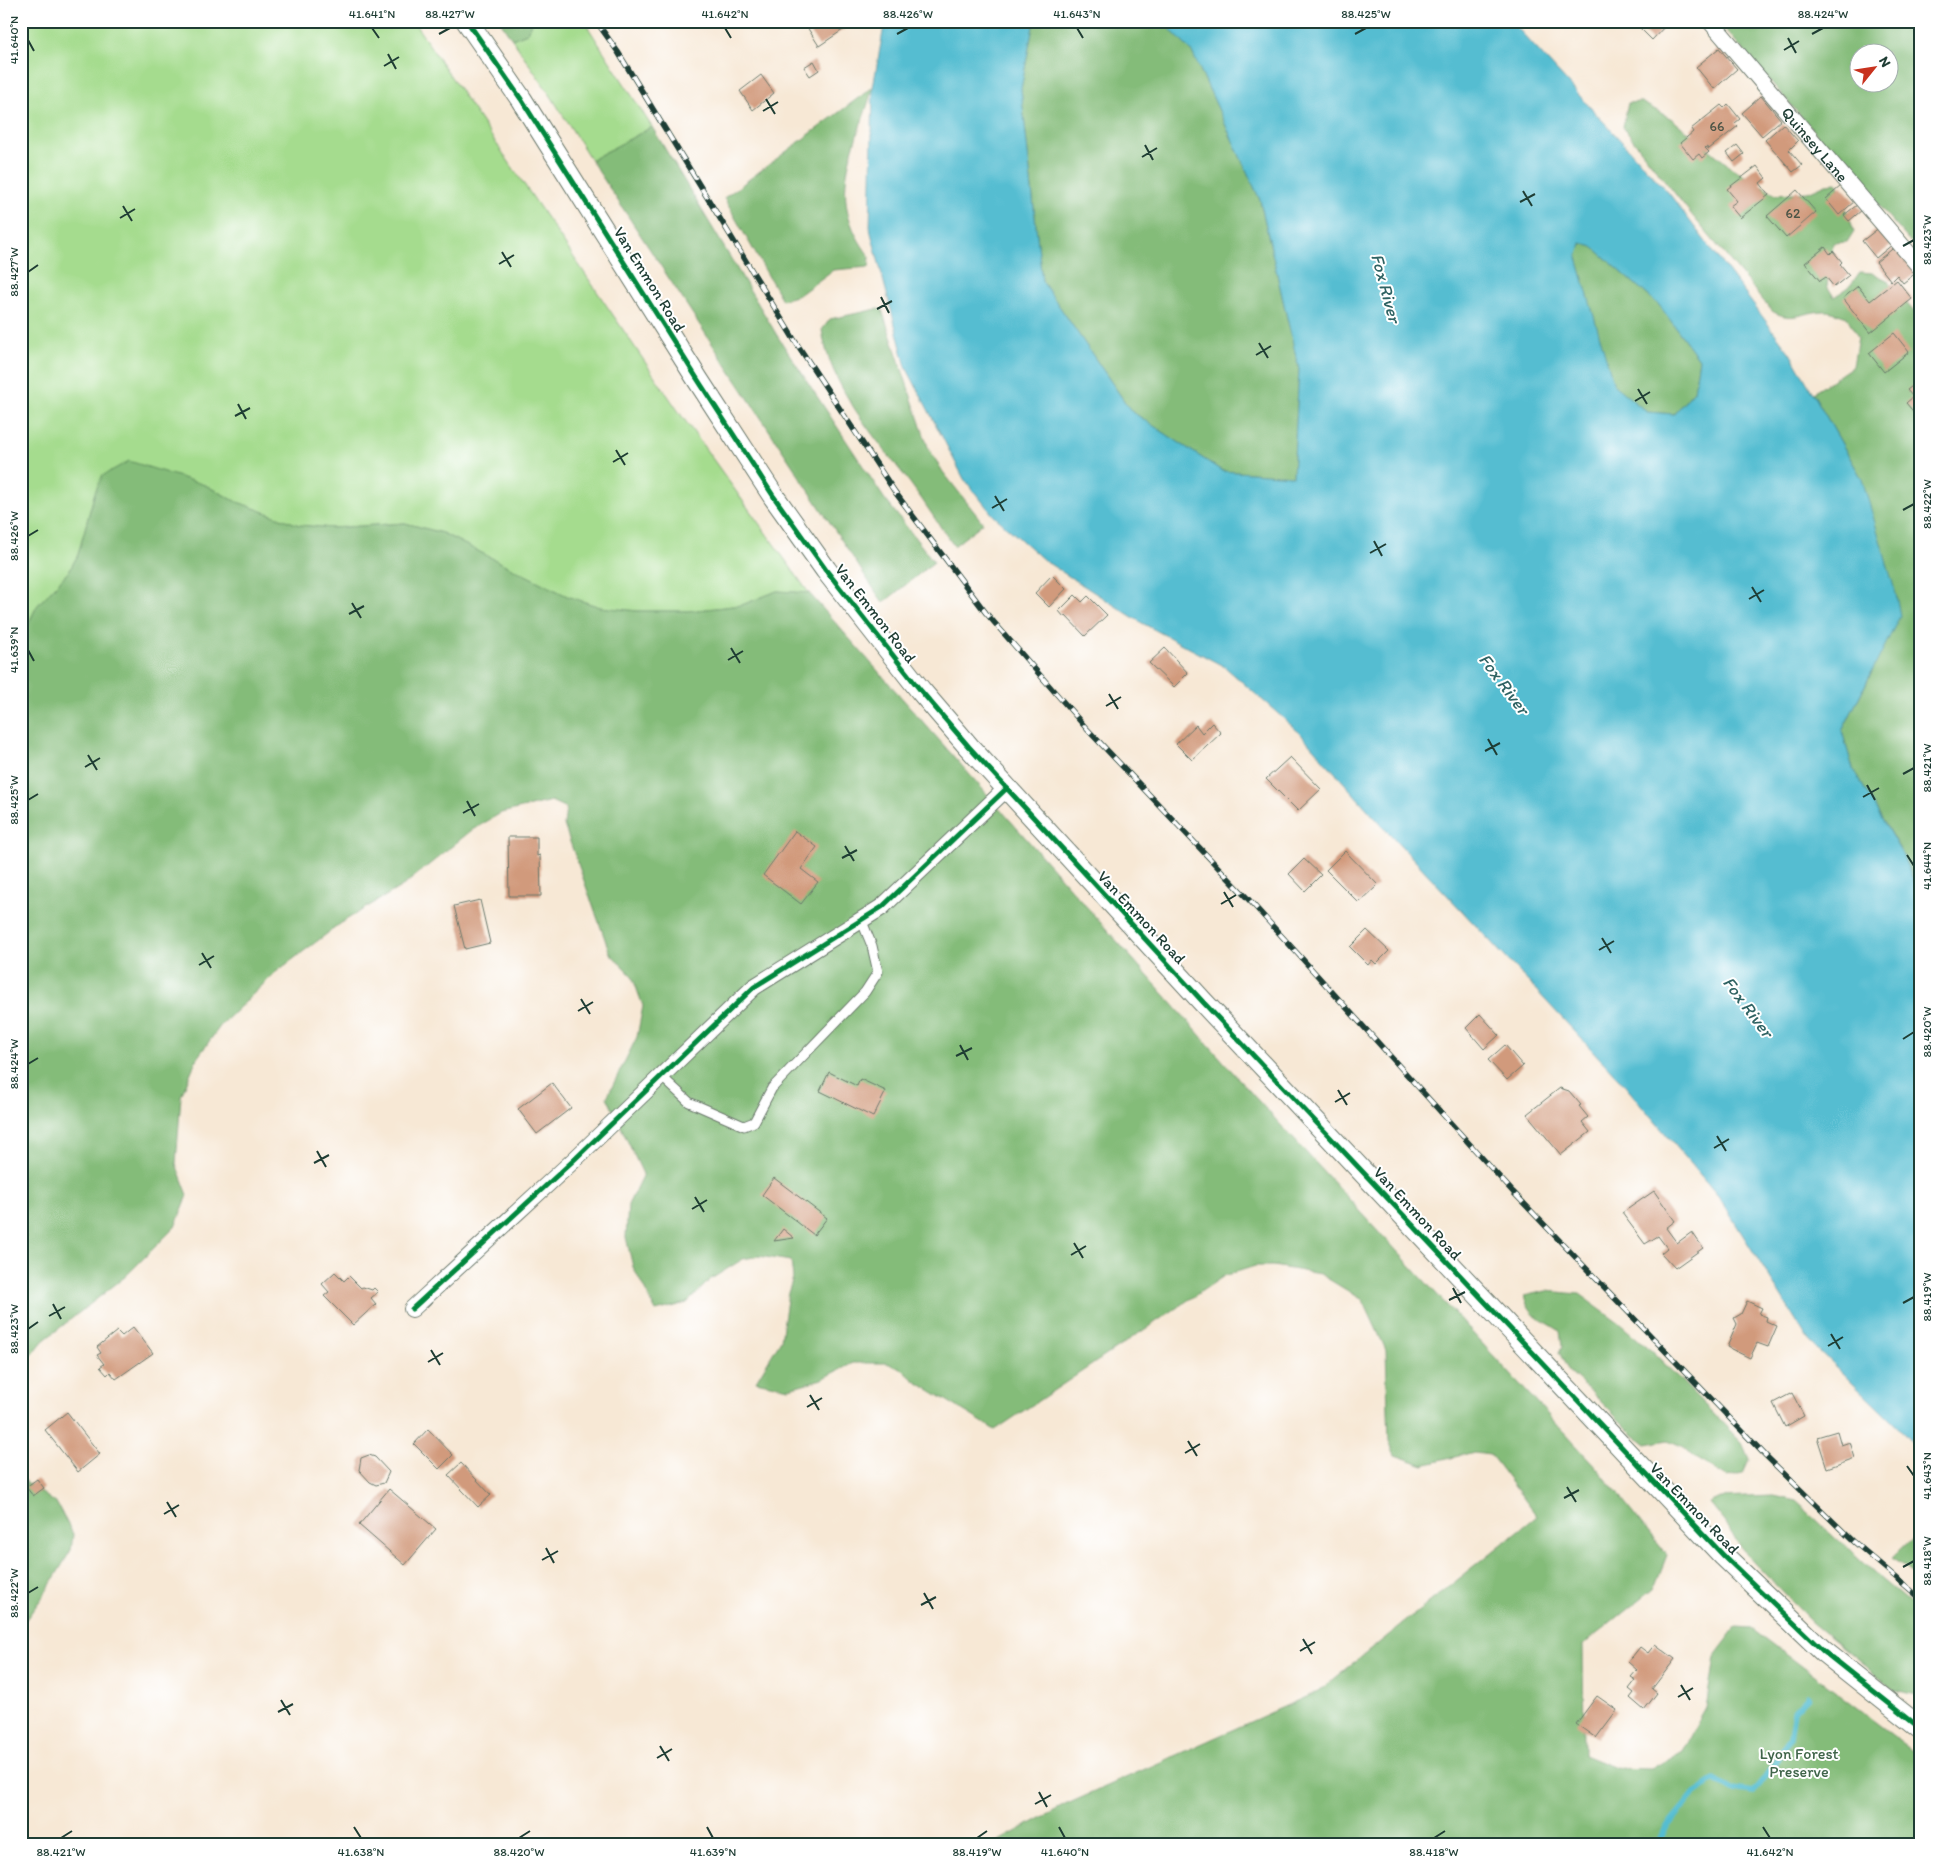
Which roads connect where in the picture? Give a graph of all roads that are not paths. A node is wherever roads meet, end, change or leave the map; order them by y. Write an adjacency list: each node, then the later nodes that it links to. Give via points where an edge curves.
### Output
1 (467, 21): 4 (street, Van Emmon Road, via 521,98 703,388 826,570 921,691)
2 (1710, 21): 3 (street, Quinsey Lane)
3 (1920, 267)
4 (1007, 788): 5 (street, via 882,907); 8 (street, Van Emmon Road, via 1724,1556 1824,1651)
5 (861, 920): 6 (street, via 754,987); 6 (lane, via 878,972 865,992 772,1088 754,1122 744,1126 689,1102)
6 (661, 1076): 7 (street)
7 (412, 1308)
8 (1920, 1728)

